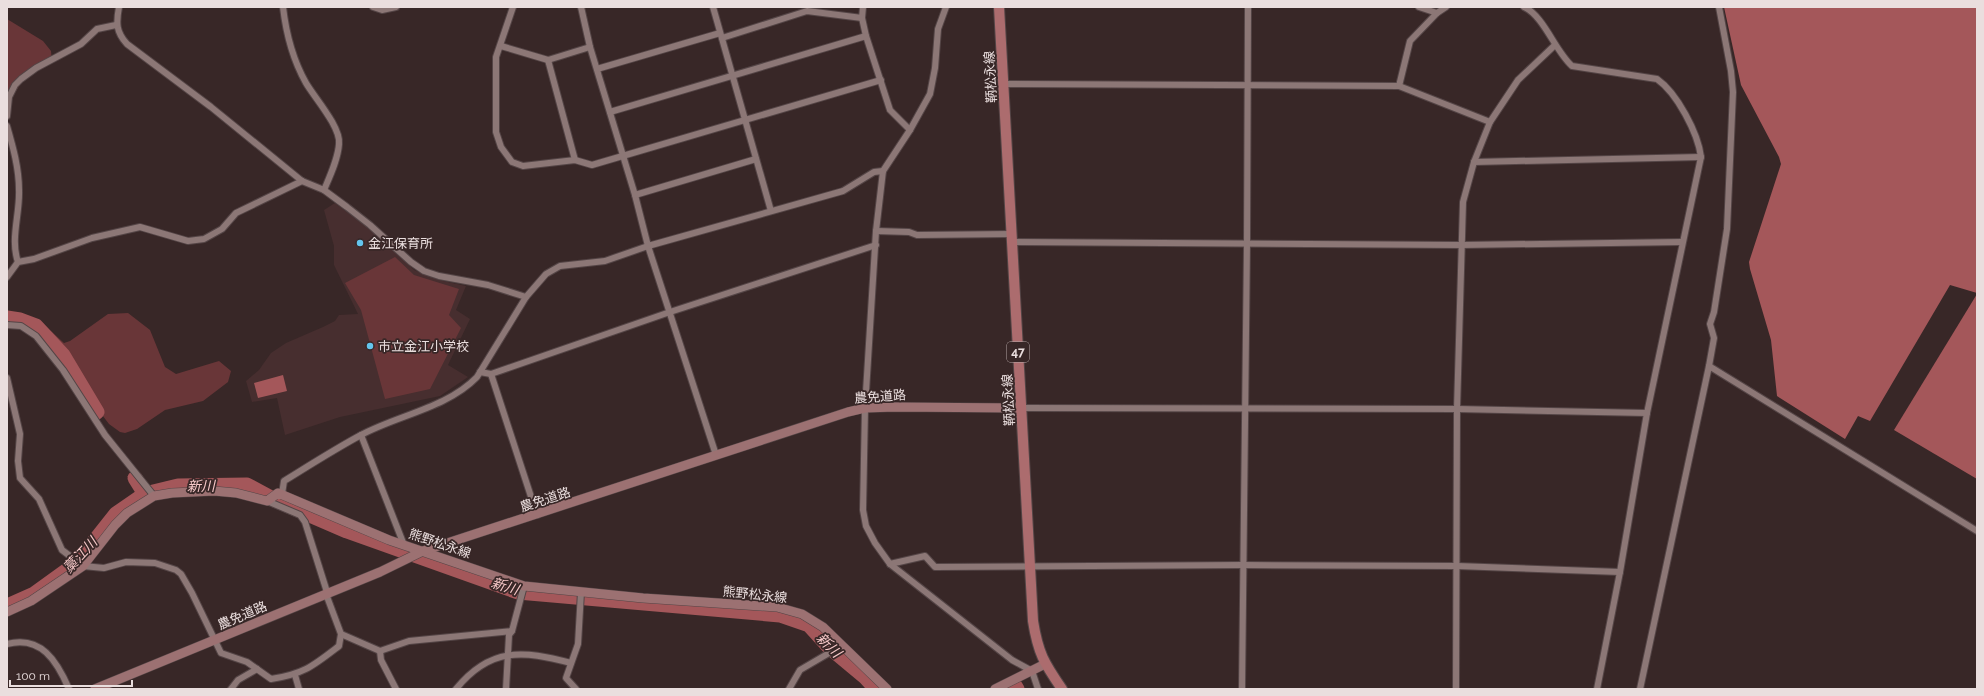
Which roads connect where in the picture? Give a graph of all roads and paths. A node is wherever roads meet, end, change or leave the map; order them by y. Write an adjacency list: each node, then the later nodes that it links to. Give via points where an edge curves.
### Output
1 (119, 7): 18 (street)
2 (283, 7): 44 (street, via 285,25 296,62 306,83 327,112 340,143)
3 (373, 7): 4 (street, via 382,10)
4 (396, 7)
5 (513, 7): 22 (street)
6 (581, 7): 23 (street)
7 (713, 7): 19 (street)
8 (863, 7): 17 (street)
9 (946, 7): 36 (street, via 938,29 930,94)
10 (999, 7): 28 (main road, 鞆松永線 / 47)
11 (1248, 7): 29 (street)
12 (1419, 7): 16 (street)
13 (1446, 7): 16 (street)
14 (1524, 7): 21 (street, via 1540,22)
15 (1719, 7): 59 (street, via 1733,92 1727,228 1710,324 1714,338)
16 (1436, 13): 30 (street, via 1410,41)
17 (862, 18): 19 (street, via 807,11); 20 (street)
18 (116, 25): 32 (street, via 97,29 81,44 36,68 15,84 9,96); 43 (street, via 120,36 127,44 211,107)
19 (721, 36): 25 (street); 26 (street)
20 (866, 36): 26 (street); 27 (street)
21 (1555, 45): 34 (street, via 1518,80); 38 (street, via 1572,66 1657,79 1665,85 1675,97 1693,131)
22 (501, 46): 24 (street); 40 (street, via 496,57 496,132 504,152 512,162 523,166)
23 (590, 48): 24 (street); 25 (street)
24 (548, 60): 40 (street)
25 (597, 69): 31 (street)
26 (732, 77): 31 (street); 33 (street)
27 (881, 80): 33 (street); 36 (street, via 890,110)
28 (1003, 84): 29 (street); 48 (main road, 鞆松永線 / 47)
29 (1248, 85): 30 (street); 50 (street)
30 (1399, 86): 34 (street)
31 (610, 112): 37 (street)
32 (7, 116)
33 (745, 120): 37 (street); 39 (street)
34 (1490, 122): 41 (street)
35 (7, 126): 54 (street, via 16,157 20,191 14,251)
36 (910, 130): 42 (street)
37 (623, 155): 40 (street, via 592,165); 45 (street)
38 (1702, 157): 41 (street); 49 (street)
39 (756, 159): 45 (street); 46 (street)
40 (575, 160)
41 (1474, 162): 52 (street, via 1463,202)
42 (883, 171): 46 (street, via 874,172 843,191); 47 (street)
43 (302, 181): 44 (street); 54 (street, via 236,213 222,229 204,239 188,241 140,227 92,238 34,259)
44 (324, 190): 56 (street, via 370,224 424,271 488,285)
45 (635, 195): 53 (street)
46 (771, 211): 53 (street)
47 (876, 231): 48 (street); 51 (street)
48 (1012, 238): 50 (street); 64 (main road, 鞆松永線 / 47)
49 (1682, 242): 52 (street); 67 (street)
50 (1247, 243): 52 (street); 65 (street)
51 (876, 245): 57 (street); 63 (street)
52 (1461, 245): 66 (street)
53 (648, 246): 56 (street, via 605,261 560,266 546,274); 57 (street)
54 (18, 262): 55 (street)
55 (7, 277)
56 (526, 297): 60 (street)
57 (670, 312): 61 (street); 69 (street)
58 (7, 325): 70 (street, via 21,326 36,336 63,370 106,435)
59 (1709, 366): 73 (street); 114 (street)
60 (480, 372): 61 (street); 68 (street, via 467,387 452,397)
61 (491, 374): 72 (street)
62 (7, 378): 76 (street, via 20,434 20,478 39,499 62,550)
63 (865, 408): 64 (main road, 農免道路); 69 (main road, 農免道路); 77 (street, via 863,510 866,526)
64 (1021, 408): 65 (street); 80 (main road, 鞆松永線 / 47)
65 (1244, 408): 66 (street); 78 (street)
66 (1457, 409): 67 (street); 79 (street)
67 (1647, 413): 81 (street)
68 (361, 435): 71 (street, via 284,481); 74 (street)
69 (716, 455): 72 (main road, 農免道路)
70 (154, 496): 71 (main road, 熊野松永線, via 214,491); 76 (main road, 熊野松永線, via 123,517)
71 (273, 497): 74 (main road, 熊野松永線); 84 (street, via 300,515 305,522)
72 (537, 515): 75 (main road, 農免道路)
73 (1977, 532)
74 (404, 545): 75 (main road, 熊野松永線)
75 (421, 552): 82 (main road, 熊野松永線); 84 (main road, 農免道路)
76 (79, 563): 85 (main road, 熊野松永線, via 31,601); 88 (street, via 104,568 126,562 155,563 176,570 192,593)
77 (890, 564): 80 (street, via 925,556 934,567); 96 (street, via 1012,660)
78 (1243, 564): 79 (street); 80 (street); 111 (street)
79 (1457, 566): 81 (street); 112 (street)
80 (1030, 568): 94 (main road, 鞆松永線 / 47, via 1033,621)
81 (1620, 572): 113 (street)
82 (524, 588): 83 (main road, 熊野松永線); 86 (street)
83 (581, 592): 90 (main road, 熊野松永線, via 777,607 802,614 823,627); 93 (street, via 578,644)
84 (327, 593): 87 (street); 88 (main road, 農免道路)
85 (7, 612)
86 (512, 631): 91 (street, via 409,640); 92 (street, via 509,635)
87 (341, 634): 91 (street); 97 (street, via 339,646 315,665)
88 (214, 641): 95 (street, via 221,652 248,662); 99 (main road, 農免道路)
89 (7, 644): 98 (street, via 29,642 45,650)
90 (841, 646): 106 (street, via 800,670); 107 (main road, 熊野松永線)
91 (380, 651): 102 (street, via 381,660)
92 (508, 656): 93 (street, via 539,654); 103 (street, via 493,658 468,674); 104 (street)
93 (572, 663): 105 (street, via 566,678)
94 (1044, 664): 96 (main road); 110 (main road, 鞆松永線 / 47)
95 (257, 669): 97 (street, via 271,679); 100 (street, via 238,680)
96 (1032, 671): 108 (main road); 109 (street)
97 (295, 675): 101 (street)
98 (69, 689)
99 (95, 689)
100 (231, 689)
101 (299, 689)
102 (396, 689)
103 (456, 689)
104 (506, 689)
105 (576, 689)
106 (789, 689)
107 (887, 689)
108 (995, 689)
109 (1038, 689)
110 (1062, 689)
111 (1242, 689)
112 (1456, 689)
113 (1597, 689)
114 (1640, 689)

